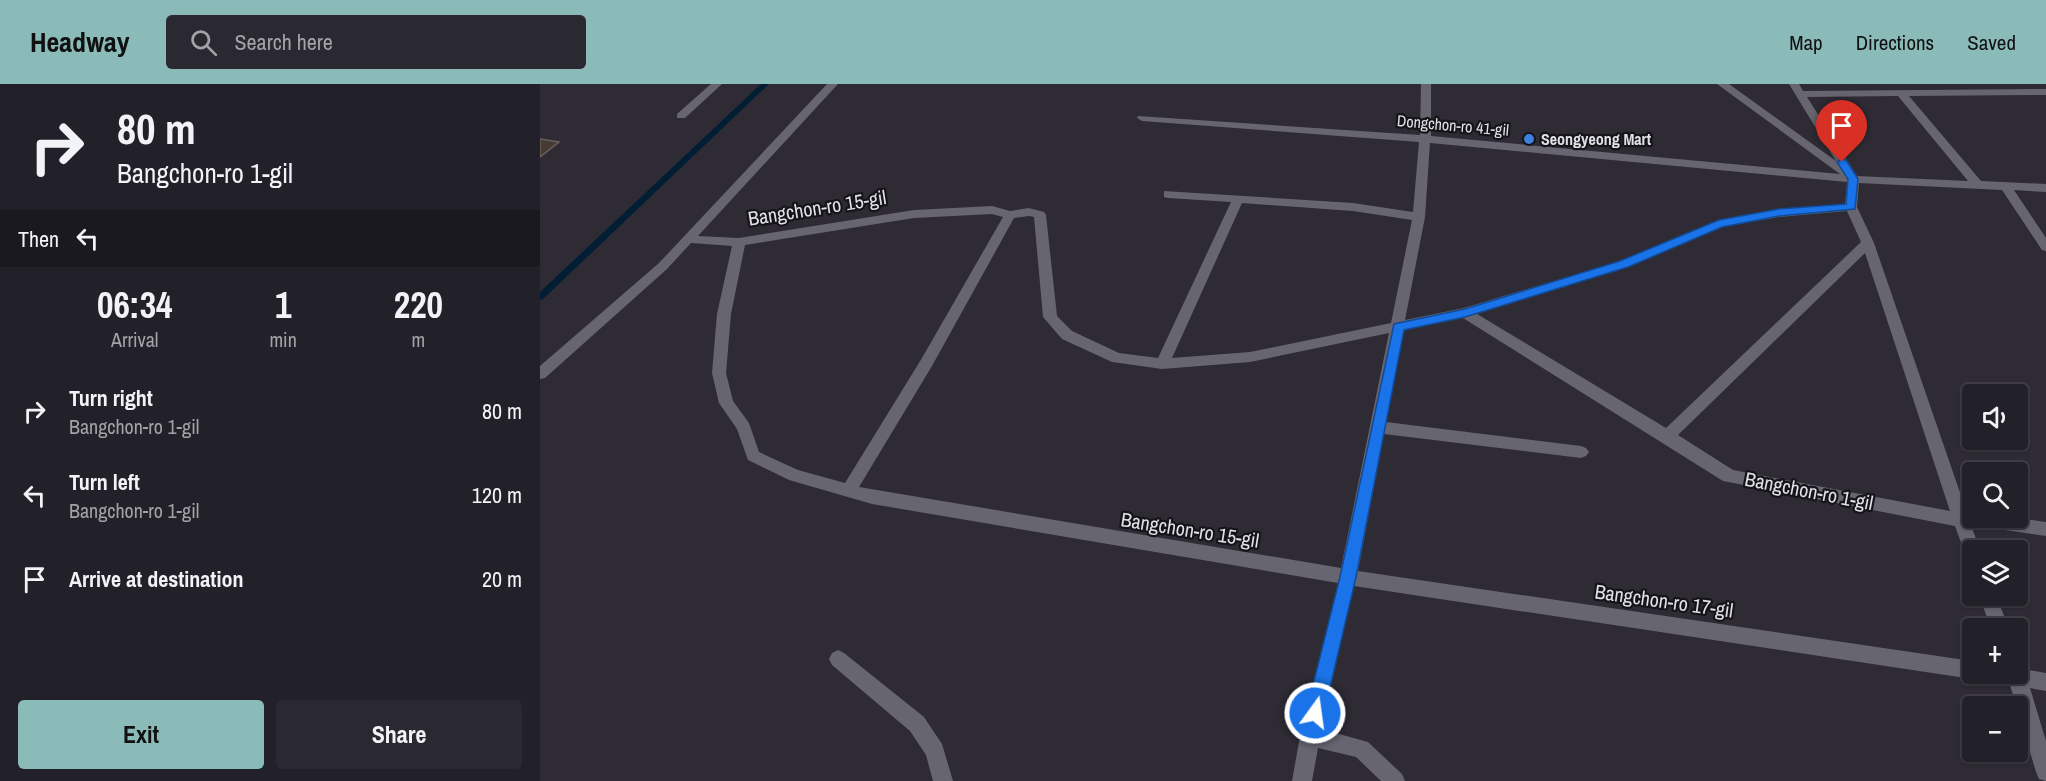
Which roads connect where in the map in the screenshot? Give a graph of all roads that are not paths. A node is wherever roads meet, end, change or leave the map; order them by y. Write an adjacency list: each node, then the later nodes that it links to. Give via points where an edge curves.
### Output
1 (717, 84): 8 (street)
2 (833, 84): 20 (street)
3 (1426, 84): 10 (street)
4 (1722, 84): 11 (street)
5 (1798, 89): 7 (street); 11 (street)
6 (2046, 92): 7 (street)
7 (1902, 94): 12 (street)
8 (681, 116)
9 (1143, 118): 10 (street, Dongchon-ro 41-gil)
10 (1425, 139): 11 (street, Dongchon-ro 41-gil); 19 (street)
11 (1853, 179): 12 (street, Dongchon-ro 41-gil); 17 (street)
12 (1976, 183): 13 (street, Dongchon-ro 41-gil)
13 (2005, 185): 14 (street, Dongchon-ro 41-gil); 23 (street)
14 (2046, 188)
15 (1168, 194): 16 (street)
16 (1238, 199): 19 (street, via 1353,207); 26 (street)
17 (1851, 207): 22 (street); 24 (street, via 1779,213 1719,224 1624,264)
18 (1010, 215): 21 (street, Bangchon-ro 15-gil, via 992,210 914,214); 26 (street, Bangchon-ro 15-gil, via 1040,215 1050,317 1067,335 1117,357); 31 (street)
19 (1419, 217): 25 (street)
20 (689, 239): 21 (street); 27 (street, via 663,267)
21 (739, 242): 31 (street, Bangchon-ro 15-gil, via 724,314 719,373 726,404 744,427 753,456 795,475)
22 (1868, 243): 29 (street); 32 (street)
23 (2046, 247)
24 (1465, 313): 25 (street); 29 (street, Bangchon-ro 1-gil)
25 (1398, 327): 26 (street, Bangchon-ro 15-gil, via 1250,357); 28 (street)
26 (1162, 364)
27 (540, 374)
28 (1377, 427): 30 (street); 35 (street)
29 (1667, 436): 32 (street, Bangchon-ro 1-gil, via 1729,476)
30 (1581, 452)
31 (848, 491): 35 (street, Bangchon-ro 15-gil)
32 (1961, 518): 33 (street, Bangchon-ro 1-gil); 34 (street)
33 (2046, 529)
34 (1968, 540)
35 (1348, 577): 37 (street, Bangchon-ro 17-gil); 41 (street)
36 (838, 659): 43 (street, via 916,724 935,751)
37 (1962, 669)
38 (2028, 678): 39 (street)
39 (2046, 682)
40 (2019, 684): 42 (street)
41 (1310, 736): 44 (street); 45 (street, via 1361,749)
42 (2046, 772)
43 (943, 781)
44 (1302, 781)
45 (1395, 781)

